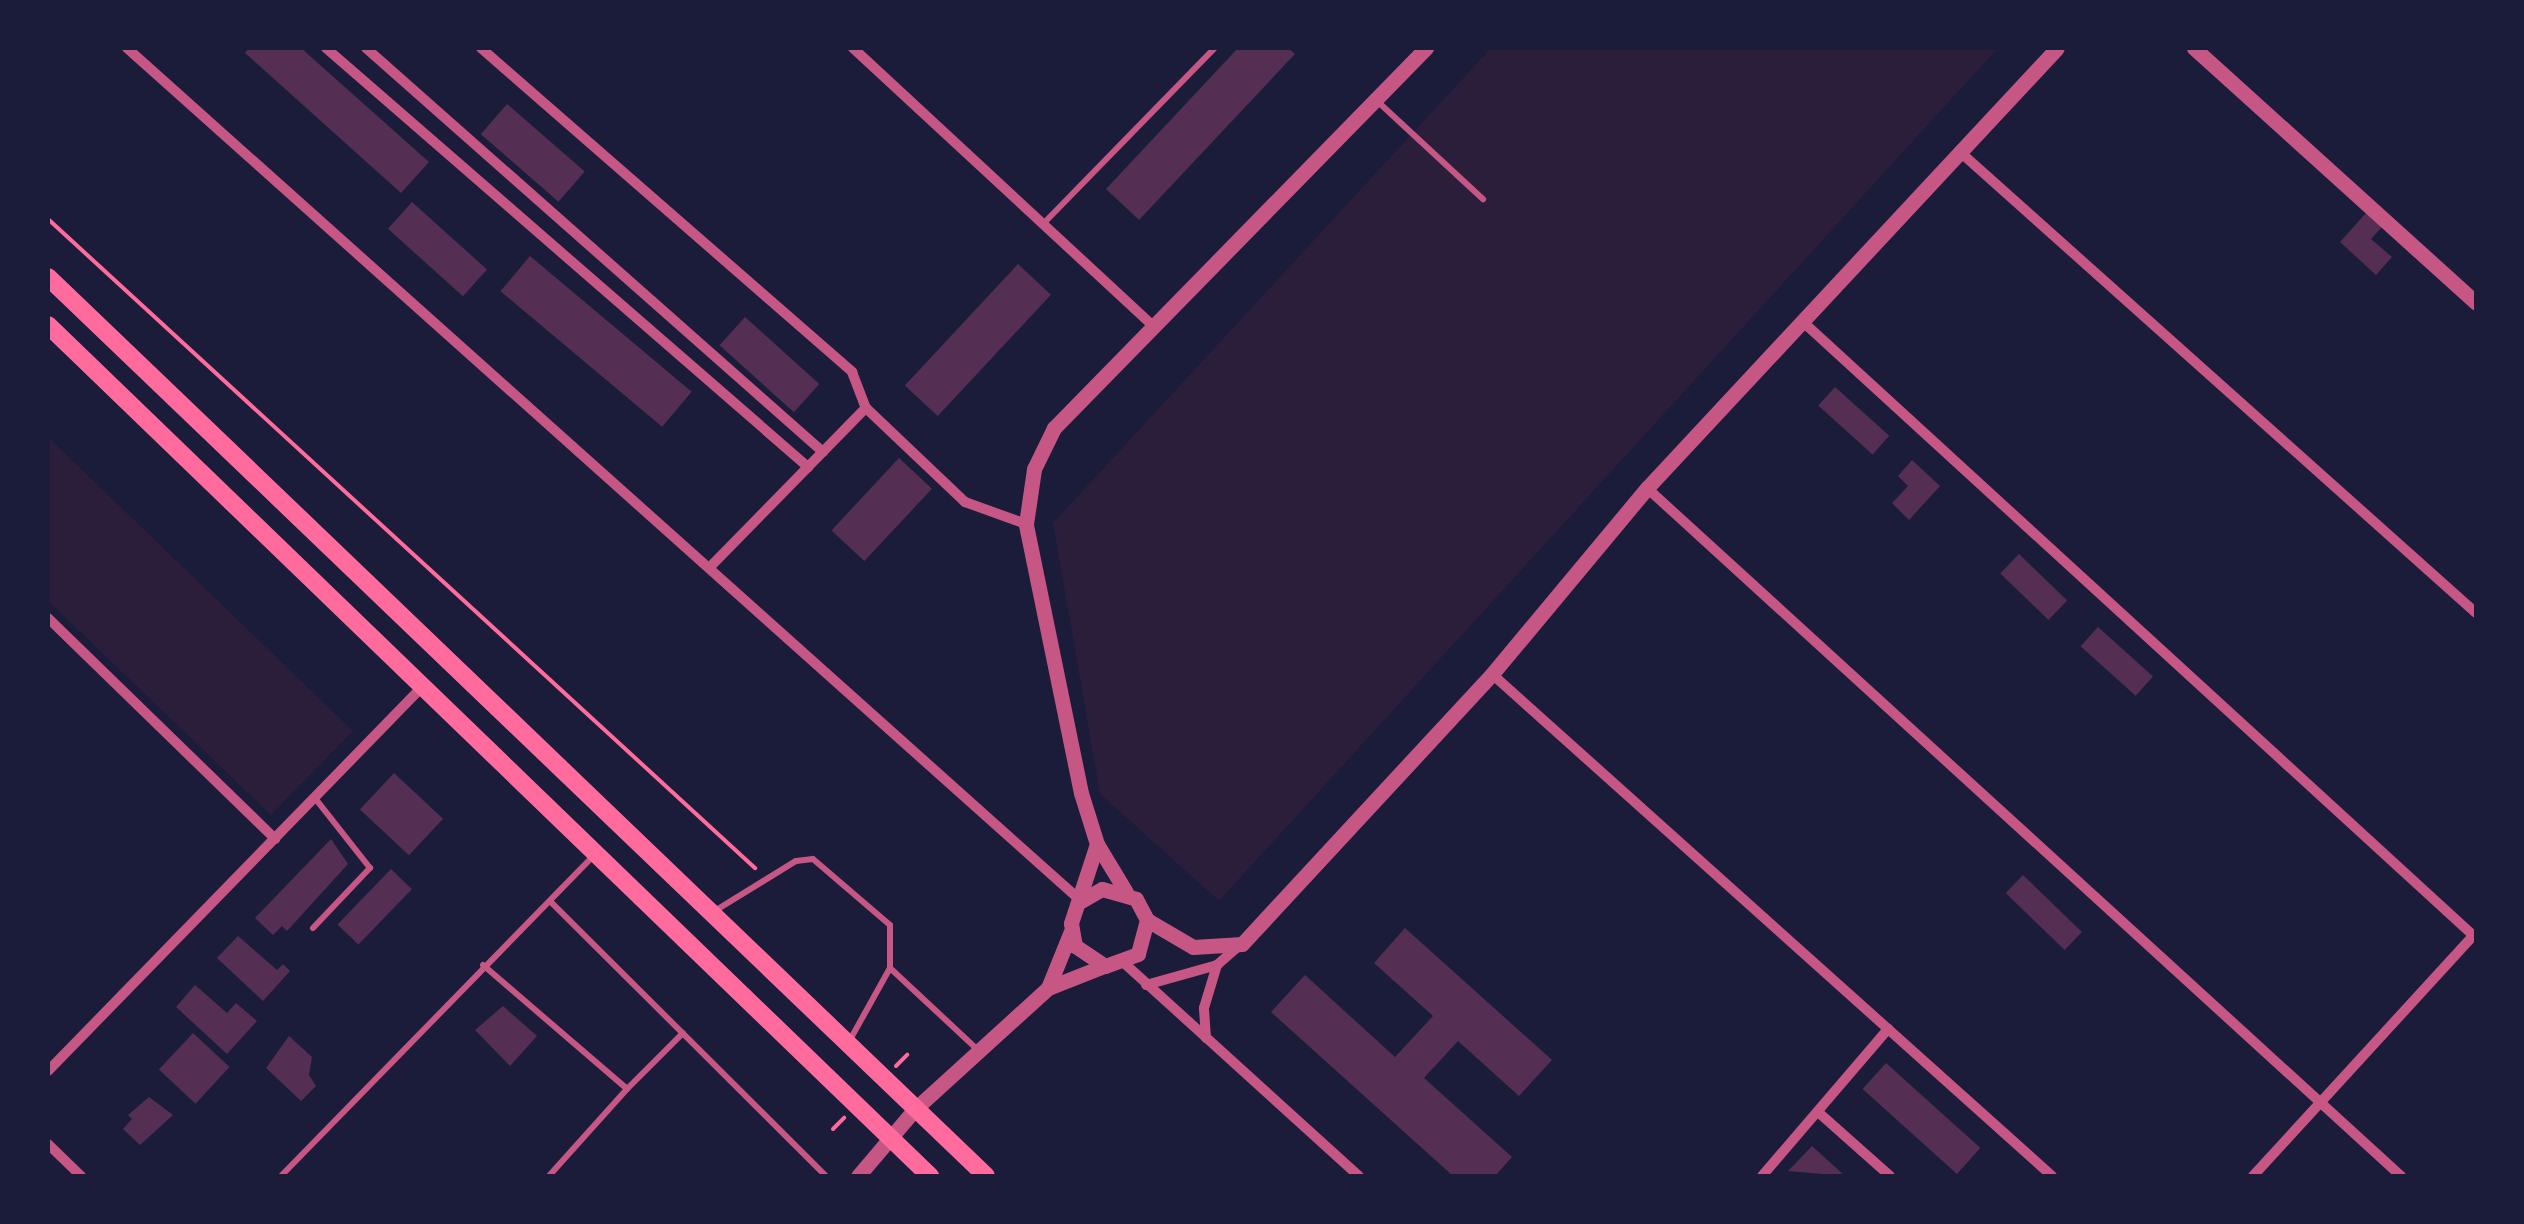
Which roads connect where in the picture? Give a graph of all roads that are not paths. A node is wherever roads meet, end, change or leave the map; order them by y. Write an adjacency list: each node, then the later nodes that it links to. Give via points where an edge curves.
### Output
1 (127, 48): 24 (street)
2 (326, 48): 21 (street)
3 (366, 48): 20 (street)
4 (481, 48): 19 (street, via 852,372)
5 (855, 48): 13 (street)
6 (1215, 48): 13 (lane)
7 (1426, 48): 10 (street)
8 (2057, 48): 11 (street)
9 (2194, 48): 15 (street)
10 (1375, 99): 12 (lane); 17 (street)
11 (1959, 150): 16 (street); 25 (street)
12 (1483, 199)
13 (1044, 224): 17 (street)
14 (48, 276): 36 (main road)
15 (2476, 303)
16 (1802, 321): 22 (street); 40 (street)
17 (1152, 324): 23 (street, via 1054,428 1034,469)
18 (48, 325): 28 (main road)
19 (866, 408): 20 (street); 23 (street, via 965,502)
20 (823, 452): 21 (street)
21 (808, 468): 24 (street)
22 (1648, 488): 27 (street); 56 (street)
23 (1026, 524): 31 (street)
24 (712, 565): 35 (street)
25 (2476, 613)
26 (48, 618): 30 (street)
27 (1492, 674): 41 (street); 49 (street)
28 (424, 686): 29 (street); 32 (main road)
29 (315, 798): 30 (street); 38 (lane, via 370,868)
30 (275, 839): 54 (street)
31 (1097, 844): 33 (street); 35 (street)
32 (596, 853): 34 (lane); 59 (main road)
33 (1126, 892): 35 (street, via 1102,889); 37 (street)
34 (550, 901): 43 (lane); 50 (lane)
35 (1081, 901): 39 (street)
36 (713, 912): 46 (lane, via 796,861 827,866 890,925); 52 (main road)
37 (1148, 920): 41 (street, via 1193,946); 42 (street, via 1145,944)
38 (312, 928)
39 (1071, 931): 45 (street, via 1083,956); 48 (street)
40 (2475, 935): 56 (street)
41 (1242, 944): 44 (street)
42 (1124, 963): 45 (street); 47 (street)
43 (483, 965): 55 (lane); 62 (lane)
44 (1217, 965): 47 (street); 51 (street, via 1204,1008)
45 (1105, 966): 48 (street)
46 (890, 968): 52 (lane); 53 (lane)
47 (1146, 985): 51 (street)
48 (1048, 988): 53 (street)
49 (1888, 1029): 58 (street); 71 (street)
50 (682, 1033): 55 (lane); 64 (lane)
51 (1206, 1038): 68 (street)
52 (847, 1046): 57 (main road)
53 (979, 1051): 57 (street)
54 (48, 1071)
55 (627, 1089): 63 (lane)
56 (2320, 1102): 72 (street); 73 (street)
57 (915, 1110): 59 (street); 67 (main road)
58 (1818, 1112): 69 (street); 70 (street)
59 (890, 1138): 65 (street); 66 (main road)
60 (48, 1144): 61 (street)
61 (81, 1176)
62 (281, 1176)
63 (549, 1176)
64 (826, 1176)
65 (858, 1176)
66 (930, 1176)
67 (986, 1176)
68 (1359, 1176)
69 (1762, 1176)
70 (1890, 1176)
71 (2052, 1176)
72 (2253, 1176)
73 (2402, 1176)

